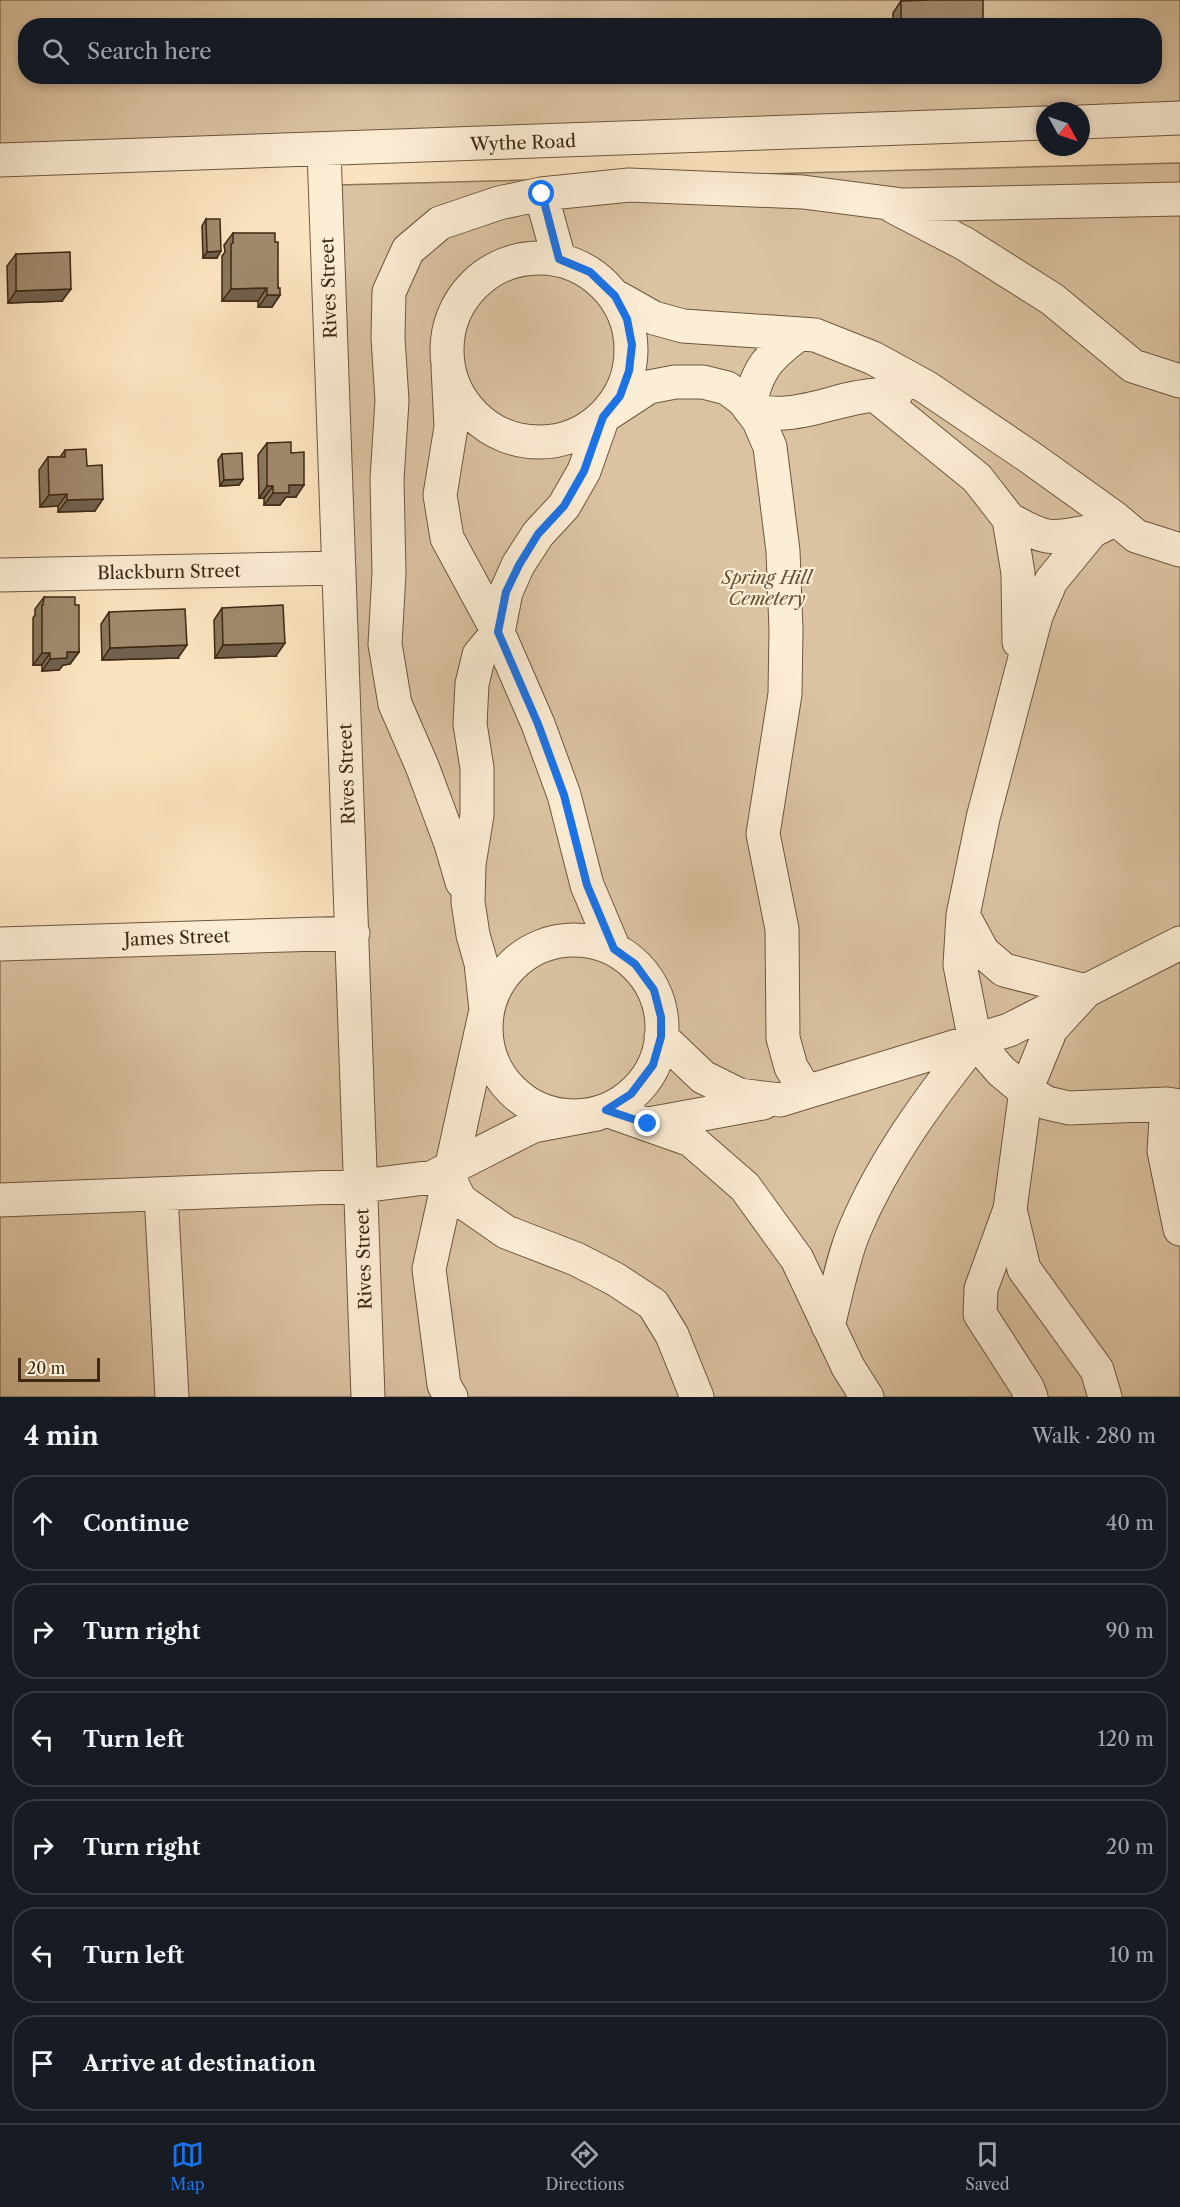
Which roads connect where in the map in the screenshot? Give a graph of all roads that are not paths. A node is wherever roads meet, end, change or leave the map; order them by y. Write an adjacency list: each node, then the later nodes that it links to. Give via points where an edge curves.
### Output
1 (1180, 118): 2 (street)
2 (1090, 122)
3 (1036, 123): 4 (street, Wythe Road)
4 (324, 150): 5 (street, Wythe Road); 21 (street, Rives Street)
5 (0, 160)
6 (542, 194): 8 (street, via 629,185 803,192); 9 (street); 25 (street, via 440,223 408,250 389,292 392,400 385,644 395,704 451,844)
7 (1180, 199): 8 (street)
8 (888, 203): 13 (street, via 965,244 1052,299 1132,366)
9 (559, 259): 10 (street, via 590,272); 12 (street, via 528,258 509,263 474,284 456,308 447,337)
10 (615, 296): 11 (street, via 654,318 683,326); 17 (street, via 627,319 632,345 629,371 620,396)
11 (799, 334): 14 (street, via 815,335 873,358); 16 (street, via 763,367 753,386)
12 (448, 367): 17 (street, via 458,396 475,418 507,437 525,442 554,442 580,433); 23 (street, via 451,427 440,495 447,538)
13 (1180, 381)
14 (927, 387): 15 (street); 19 (street)
15 (875, 395): 16 (street, via 784,414); 18 (street, via 977,478)
16 (749, 408): 17 (street, via 727,388 703,382 675,382 649,387); 36 (street, via 770,447 783,551 785,694 763,834 782,929 783,1038)
17 (603, 417): 23 (street, via 584,471 564,506 538,534 519,565 506,592)
18 (1010, 519): 19 (street, via 1037,535 1059,537); 24 (street, via 1018,573)
19 (1104, 525): 20 (street); 24 (street, via 1051,581 1036,616)
20 (1180, 550)
21 (339, 568): 22 (street, Blackburn Street); 27 (street, Rives Street)
22 (0, 575)
23 (498, 632): 25 (street, via 479,655 472,684 470,724 477,768 477,816); 30 (street, via 564,795 587,885)
24 (1019, 682): 26 (street, via 983,818)
25 (468, 902): 32 (street, via 482,963)
26 (963, 915): 31 (street, via 983,952 1004,969); 34 (street, via 960,965)
27 (353, 933): 28 (street, James Street); 41 (street, Rives Street)
28 (0, 944)
29 (1180, 944): 31 (street)
30 (614, 949): 32 (street, via 584,939 544,943 519,957); 33 (street, via 635,964 654,990)
31 (1086, 991): 34 (street, via 1010,1030); 35 (street, via 1051,1029)
32 (486, 1010): 38 (street, via 488,1053 502,1081 538,1110 571,1116); 40 (street)
33 (661, 1037): 36 (street, via 703,1077 739,1095); 38 (street, via 653,1065 631,1094)
34 (975, 1041): 35 (street); 36 (street); 46 (street, via 880,1175 854,1231)
35 (1026, 1090): 37 (street, via 1069,1108); 44 (street)
36 (793, 1096): 39 (street)
37 (1174, 1105): 45 (street, via 1164,1150)
38 (606, 1110): 39 (street); 40 (street, via 533,1126)
39 (648, 1124): 46 (street, via 691,1140 745,1187 797,1259)
40 (451, 1173): 41 (street); 49 (street, via 429,1269 444,1385); 50 (street, via 460,1200 506,1232 576,1259 653,1304 672,1335)
41 (362, 1186): 42 (street); 48 (street, Rives Street)
42 (161, 1194): 43 (street); 47 (street)
43 (0, 1200)
44 (1010, 1209): 52 (street, via 981,1289 980,1314); 53 (street, via 1024,1269 1097,1370)
45 (1180, 1229)
46 (828, 1326): 51 (street)
47 (172, 1397)
48 (368, 1397)
49 (451, 1397)
50 (697, 1397)
51 (867, 1397)
52 (1031, 1397)
53 (1106, 1397)

